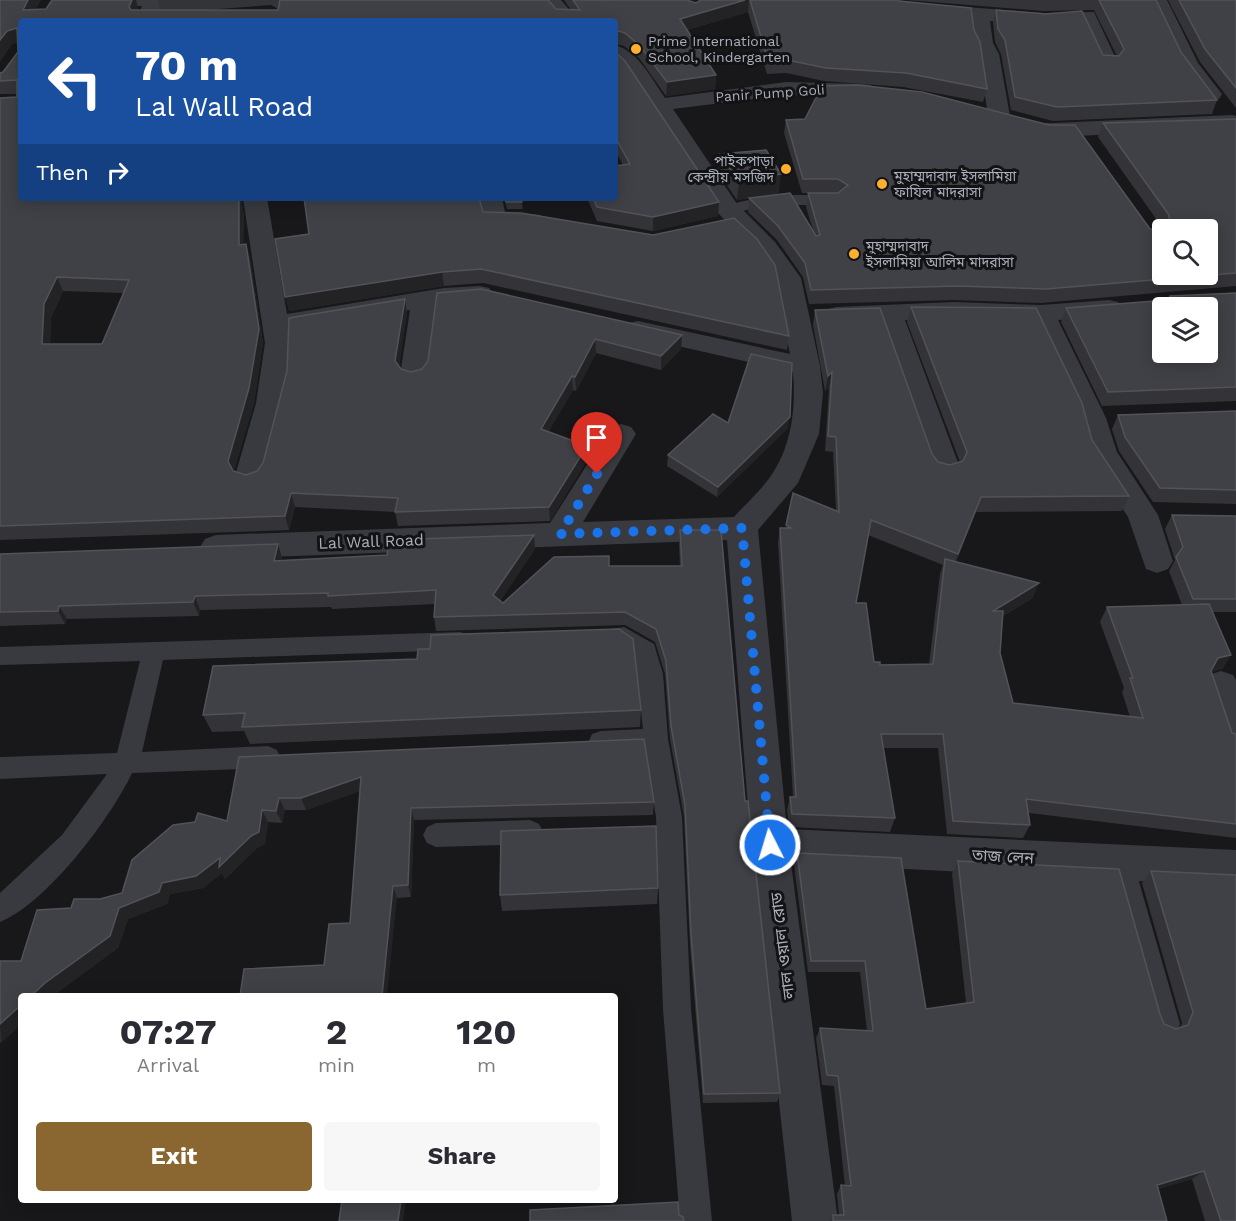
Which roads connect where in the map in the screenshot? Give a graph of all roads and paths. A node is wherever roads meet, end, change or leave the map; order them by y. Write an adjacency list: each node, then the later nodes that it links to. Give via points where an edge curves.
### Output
1 (118, 0): 6 (street, via 155,1)
2 (550, 0): 7 (street)
3 (1157, 0): 12 (street, via 1188,64)
4 (904, 8): 5 (street)
5 (980, 15): 9 (street, via 1043,19 1087,16); 12 (street, via 983,43 989,54 990,114 1084,138)
6 (146, 18)
7 (566, 18)
8 (618, 54): 11 (street, via 635,69)
9 (1108, 63)
10 (882, 93): 11 (street, Panir Pump Goli, via 816,88)
11 (659, 105): 16 (street)
12 (1234, 123)
13 (836, 200): 16 (lane, via 770,200)
14 (256, 201): 25 (street)
15 (491, 201): 17 (street, via 495,219)
16 (727, 219): 23 (street, via 766,247 788,279)
17 (553, 223)
18 (506, 298): 19 (street, via 483,293)
19 (425, 299): 25 (street); 27 (street)
20 (1133, 307): 21 (street)
21 (1041, 313): 22 (street, via 954,310); 34 (street, via 1104,418 1103,454 1157,516)
22 (889, 314): 23 (street); 29 (street)
23 (796, 315): 26 (street)
24 (608, 322): 26 (street)
25 (276, 324): 30 (street, via 279,343 270,403)
26 (806, 366): 31 (street, via 809,393 804,434 787,476)
27 (414, 375)
28 (621, 434): 32 (street)
29 (945, 468)
30 (250, 476)
31 (742, 528): 32 (street, Lal Wall Road); 48 (street, লাল ওয়াল রোড)
32 (560, 534): 33 (street, Lal Wall Road)
33 (191, 548)
34 (1156, 561)
35 (589, 637): 41 (lane, via 624,636 646,651)
36 (483, 641): 37 (lane)
37 (154, 651): 38 (lane); 44 (lane)
38 (0, 656)
39 (1221, 685): 40 (street)
40 (1236, 734)
41 (656, 739): 42 (lane); 53 (lane, via 657,828)
42 (575, 743)
43 (297, 756): 44 (lane)
44 (126, 763): 45 (lane); 51 (lane, via 102,804 57,857)
45 (0, 768)
46 (553, 831): 47 (lane)
47 (436, 835)
48 (770, 845): 49 (street, তাজ লেন); 54 (street, লাল ওয়াল রোড)
49 (1120, 861): 50 (street, তাজ লেন); 52 (lane)
50 (1236, 868)
51 (0, 909)
52 (1166, 1024)
53 (696, 1221)
54 (815, 1221)

